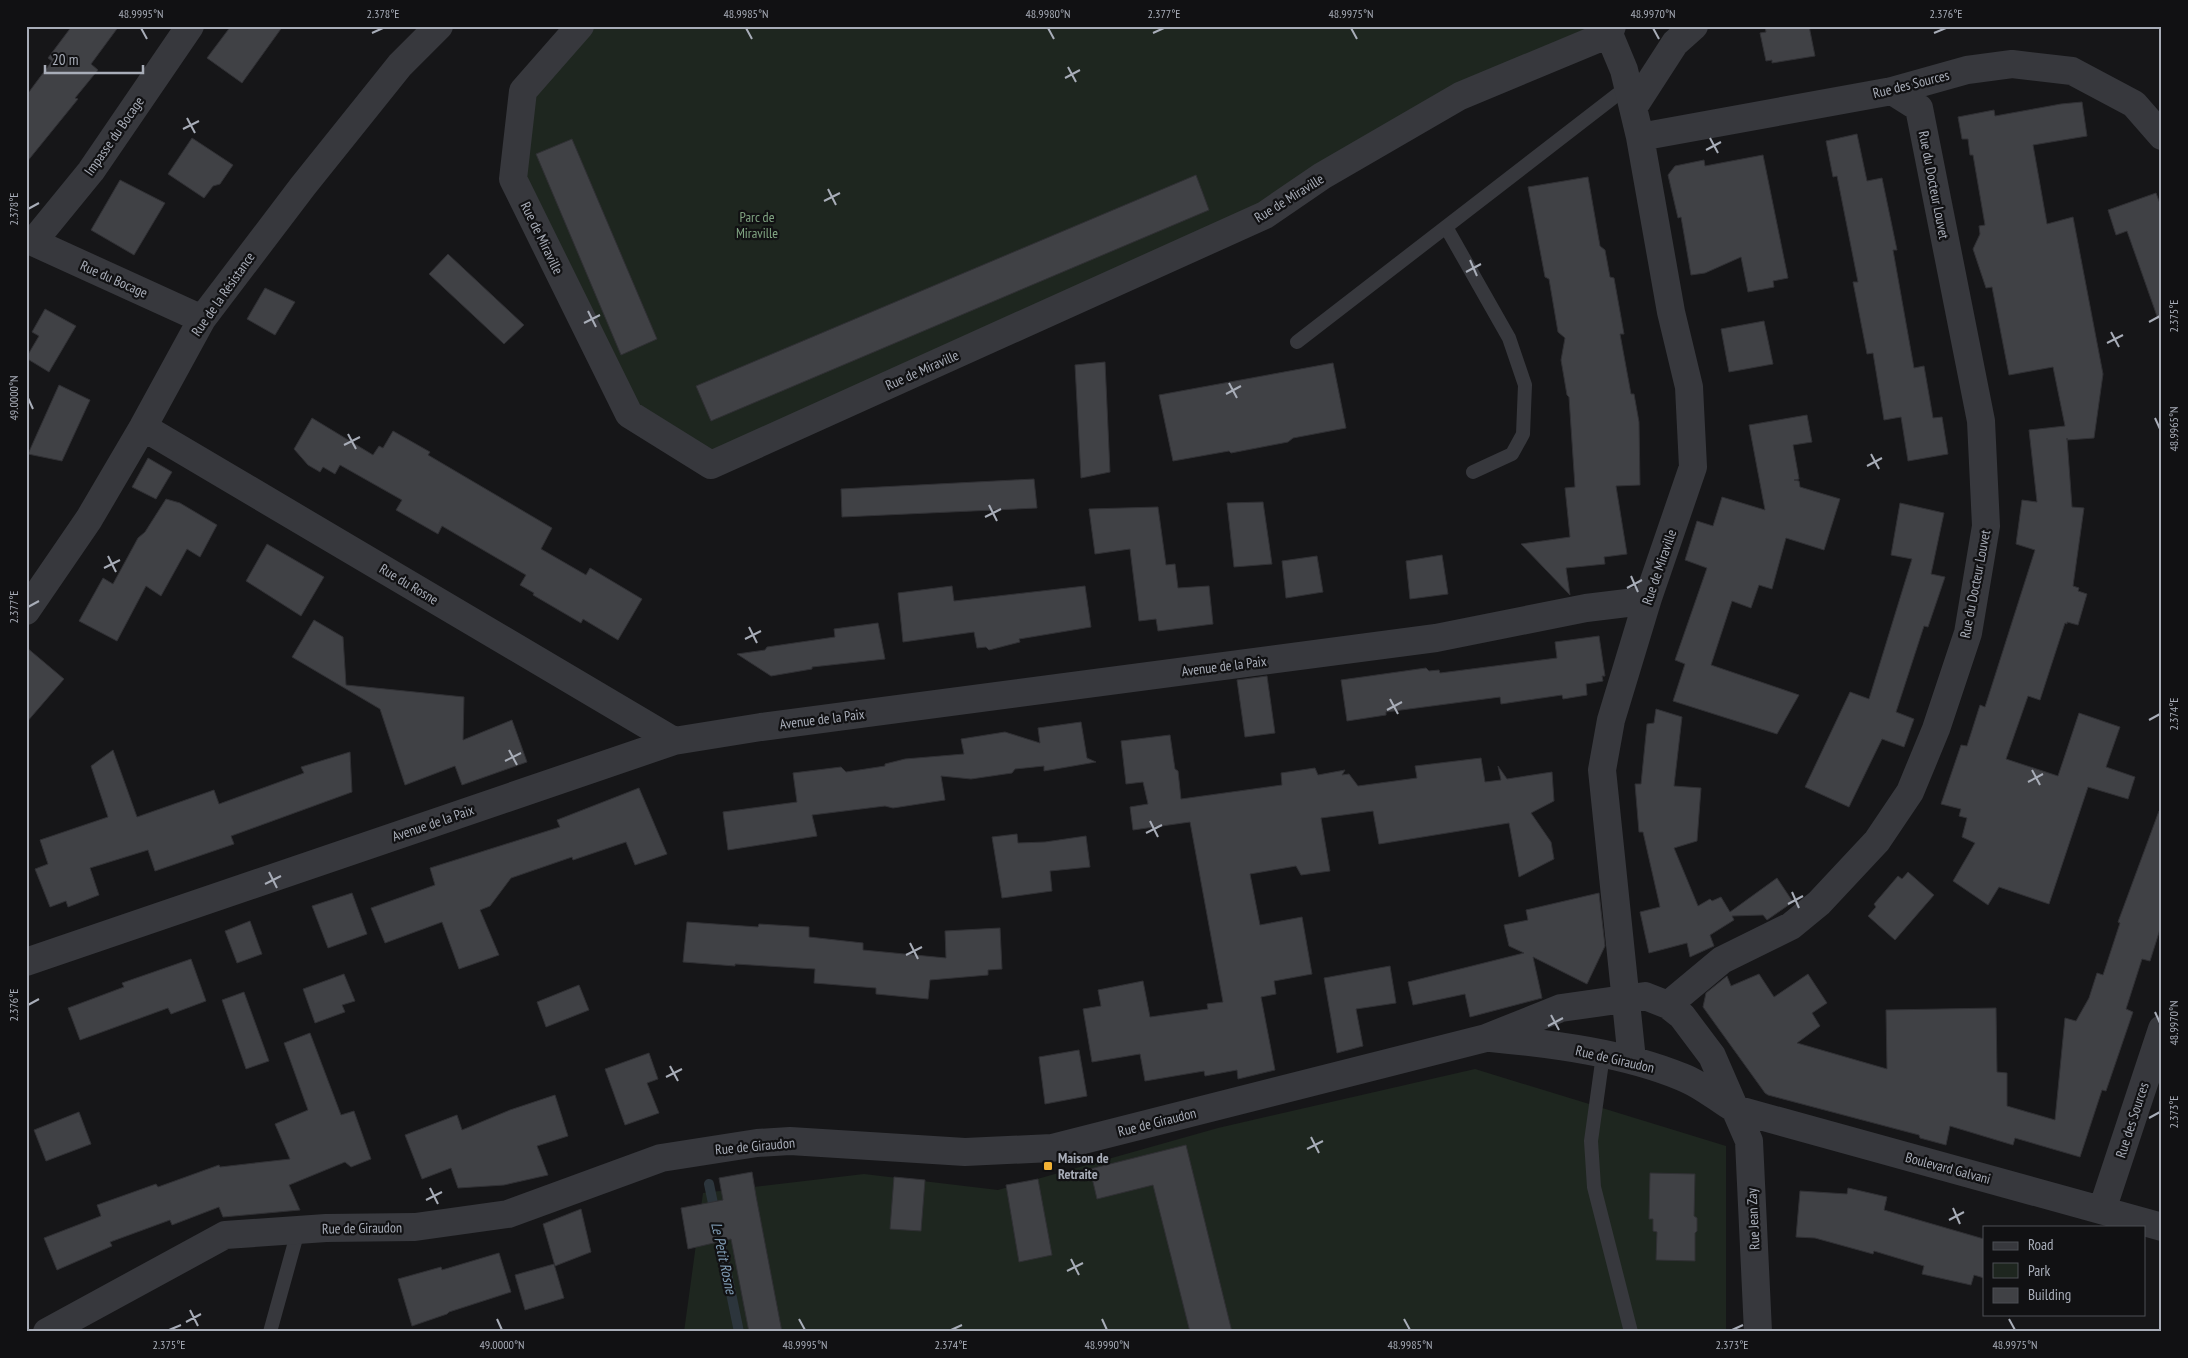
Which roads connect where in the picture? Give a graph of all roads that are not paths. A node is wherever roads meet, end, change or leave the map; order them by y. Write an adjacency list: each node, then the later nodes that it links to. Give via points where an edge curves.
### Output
1 (190, 26): 11 (street, Impasse du Bocage, via 91,171)
2 (438, 26): 12 (street, Rue de la Résistance, via 400,65)
3 (580, 26): 5 (street, Rue de Miraville, via 523,91 513,179 628,414 710,465 1265,215 1322,176 1460,96)
4 (1694, 26): 6 (street)
5 (1611, 30): 6 (street, Rue de Miraville)
6 (1628, 88): 9 (street, Rue de Miraville); 10 (lane)
7 (1892, 91): 8 (street, Rue des Sources, via 1967,70 2012,64 2072,71 2134,104); 9 (street, Rue des Sources); 21 (street, Rue du Docteur Louvet, via 1919,108 1981,421 1986,526 1968,633 1936,729 1910,792 1877,841 1819,903 1791,926 1722,960)
8 (2162, 136)
9 (1640, 137): 16 (street, Rue de Miraville, via 1671,312 1689,387 1693,467)
10 (1446, 227): 13 (lane); 15 (lane, via 1509,338 1525,385 1523,434 1512,454)
11 (29, 242): 12 (street, Rue du Bocage)
12 (202, 319): 14 (street, Rue de la Résistance)
13 (1297, 342)
14 (143, 427): 17 (street, Rue de la Résistance, via 89,519); 18 (street, Rue du Rosne)
15 (1473, 472)
16 (1648, 598): 18 (street, Avenue de la Paix, via 1436,638); 20 (street, Rue de Miraville, via 1611,720 1602,770)
17 (26, 611)
18 (674, 740): 19 (street, Avenue de la Paix)
19 (26, 962)
20 (1624, 998): 21 (street, via 1645,996); 24 (street, Rue de Giraudon, via 1561,1008); 26 (street, Rue de Miraville)
21 (1668, 1005): 23 (street, via 1682,1016)
22 (2162, 1029): 29 (street, Rue des Sources)
23 (1697, 1036): 27 (street, via 1695,1060); 28 (street, via 1712,1056)
24 (1486, 1038): 25 (street, Rue de Giraudon, via 1537,1042); 31 (street, Rue de Giraudon, via 1052,1148 965,1152 790,1141 757,1143 660,1158 508,1214 415,1227)
25 (1603, 1055): 26 (street, Rue de Giraudon); 34 (lane, via 1591,1142 1594,1187)
26 (1632, 1060): 27 (street, Rue de Giraudon)
27 (1684, 1077): 28 (street, Rue de Giraudon)
28 (1735, 1109): 29 (street, Boulevard Galvani); 35 (street, Rue Jean Zay, via 1749,1141)
29 (2102, 1210): 30 (street, Boulevard Galvani)
30 (2162, 1227)
31 (298, 1231): 32 (street, Rue de Giraudon, via 225,1236); 33 (lane)
32 (47, 1332)
33 (270, 1332)
34 (1631, 1332)
35 (1758, 1332)

